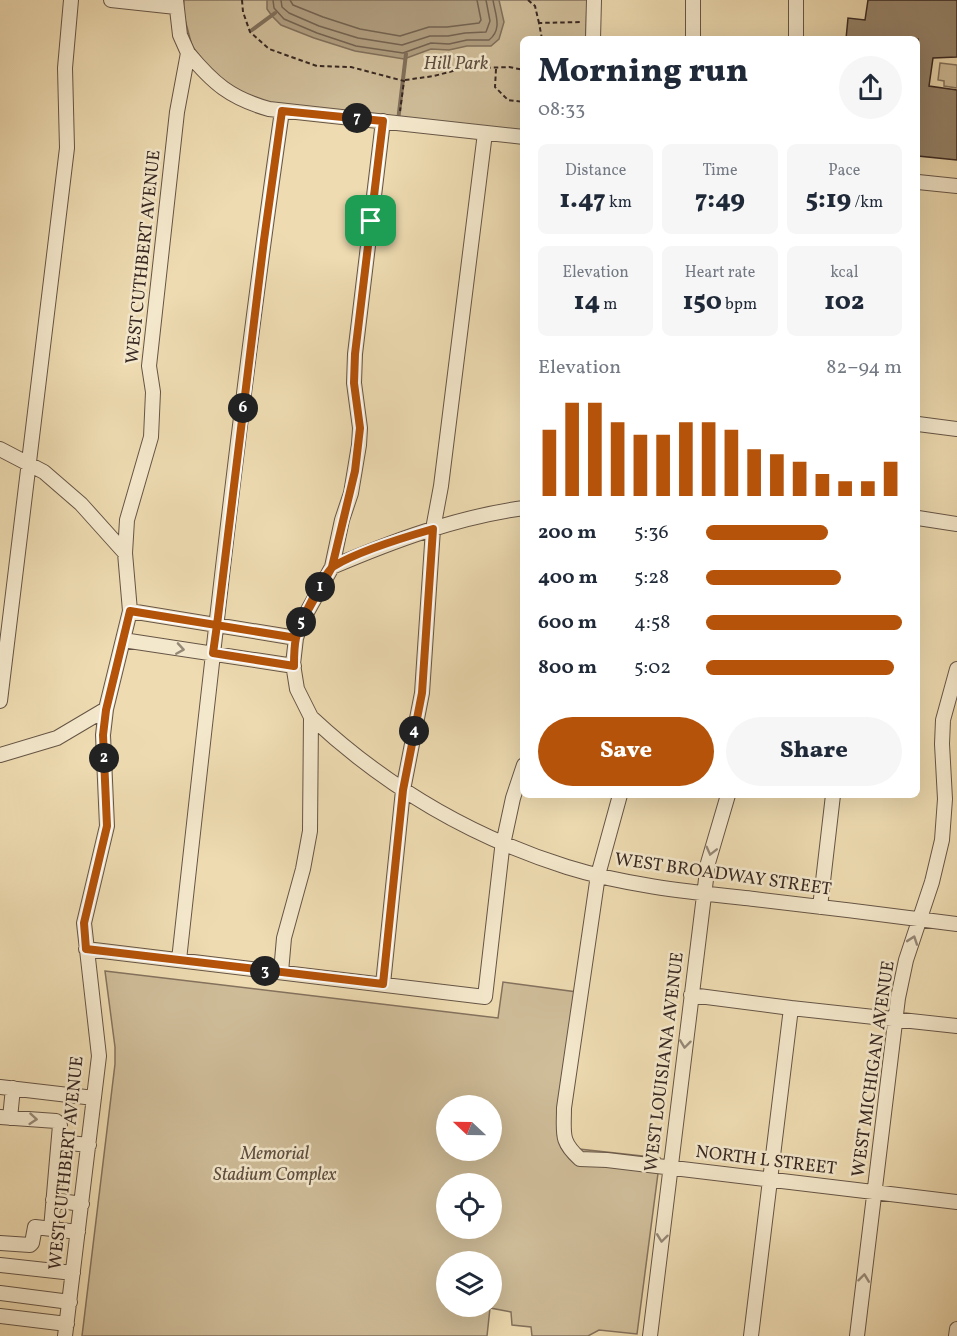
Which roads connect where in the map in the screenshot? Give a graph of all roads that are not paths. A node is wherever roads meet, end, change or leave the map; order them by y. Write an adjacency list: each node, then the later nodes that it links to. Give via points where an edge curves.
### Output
1 (71, 0): 20 (street, via 65,68 68,148)
2 (111, 0): 6 (street)
3 (594, 0): 7 (street)
4 (693, 0): 8 (street)
5 (796, 0): 9 (street)
6 (176, 3): 10 (street, WEST CUTHBERT AVENUE, via 180,35)
7 (593, 36)
8 (693, 36)
9 (796, 36)
10 (188, 53): 11 (street, via 211,80 231,93 258,106); 25 (street, WEST CUTHBERT AVENUE, via 177,112 149,366 153,392 151,437 127,520)
11 (282, 111): 12 (street); 28 (street)
12 (383, 121): 13 (street); 26 (street, via 355,354 359,445)
13 (485, 133): 14 (street); 24 (street)
14 (520, 137)
15 (920, 182): 16 (street)
16 (957, 186)
17 (920, 424): 18 (street)
18 (957, 429)
19 (0, 449): 20 (street)
20 (29, 464): 25 (street, via 81,504); 34 (street)
21 (520, 509): 24 (street)
22 (920, 518): 23 (street)
23 (957, 524)
24 (433, 529): 26 (street); 39 (street, via 422,693)
25 (125, 553): 27 (street, WEST CUTHBERT AVENUE)
26 (332, 567): 29 (street)
27 (130, 611): 28 (street); 30 (street, WEST CUTHBERT AVENUE)
28 (217, 625): 29 (street); 31 (street)
29 (296, 638): 32 (street)
30 (123, 640): 31 (street, one-way to 31); 35 (street, WEST CUTHBERT AVENUE)
31 (213, 653): 32 (street); 50 (street)
32 (294, 666): 36 (street, via 297,689)
33 (957, 669): 47 (street, WEST MICHIGAN AVENUE, via 943,720 942,840)
34 (0, 700)
35 (106, 710): 37 (street, via 57,738); 49 (street, WEST CUTHBERT AVENUE, via 103,735 107,826 84,923)
36 (311, 717): 39 (street, WEST BROADWAY STREET); 51 (street, via 310,831 284,938)
37 (0, 755)
38 (520, 777): 43 (street)
39 (403, 790): 43 (street, WEST BROADWAY STREET, via 451,819); 52 (street)
40 (619, 798): 44 (street, NORTH L STREET)
41 (727, 798): 45 (street, WEST LOUISIANA AVENUE, one-way to 45, via 708,863)
42 (833, 798): 46 (street)
43 (503, 842): 44 (street, WEST BROADWAY STREET); 52 (street, via 485,997)
44 (598, 875): 45 (street, WEST BROADWAY STREET); 62 (street, NORTH L STREET, via 564,1108 565,1142 580,1159)
45 (704, 893): 46 (street, WEST BROADWAY STREET); 53 (street, WEST LOUISIANA AVENUE)
46 (820, 907): 47 (street, WEST BROADWAY STREET)
47 (920, 919): 48 (street, WEST BROADWAY STREET); 55 (street, WEST MICHIGAN AVENUE, one-way to 47, via 904,968)
48 (957, 924)
49 (86, 949): 50 (street); 58 (street, WEST CUTHBERT AVENUE, via 99,1056)
50 (179, 960): 51 (street)
51 (281, 972): 52 (street)
52 (383, 984)
53 (691, 995): 54 (street); 62 (street, WEST LOUISIANA AVENUE, one-way to 62)
54 (791, 1008): 55 (street); 63 (street)
55 (896, 1019): 56 (street); 64 (street, WEST MICHIGAN AVENUE)
56 (957, 1026)
57 (6, 1088): 58 (street); 59 (street)
58 (94, 1098): 61 (street, WEST CUTHBERT AVENUE)
59 (5, 1117): 60 (street, one-way to 60, via 56,1121 60,1125)
60 (59, 1142): 61 (street); 65 (street)
61 (89, 1145): 67 (street, WEST CUTHBERT AVENUE)
62 (671, 1168): 63 (street, NORTH L STREET); 79 (street, WEST LOUISIANA AVENUE, one-way to 79)
63 (769, 1179): 64 (street, NORTH L STREET); 80 (street)
64 (875, 1192): 66 (street, NORTH L STREET); 81 (street, WEST MICHIGAN AVENUE, one-way to 64)
65 (53, 1200): 67 (street); 68 (street)
66 (957, 1202)
67 (82, 1204): 69 (street, WEST CUTHBERT AVENUE)
68 (51, 1229): 69 (street); 70 (street, via 35,1227 30,1245)
69 (78, 1232): 72 (street, WEST CUTHBERT AVENUE)
70 (0, 1244)
71 (0, 1265): 72 (street)
72 (73, 1273): 74 (street, WEST CUTHBERT AVENUE)
73 (0, 1293): 74 (street)
74 (70, 1302): 78 (street, WEST CUTHBERT AVENUE)
75 (0, 1316): 76 (street)
76 (47, 1329): 78 (street)
77 (957, 1329): 82 (street)
78 (66, 1330)
79 (650, 1336)
80 (751, 1336)
81 (857, 1336)
82 (956, 1336)

